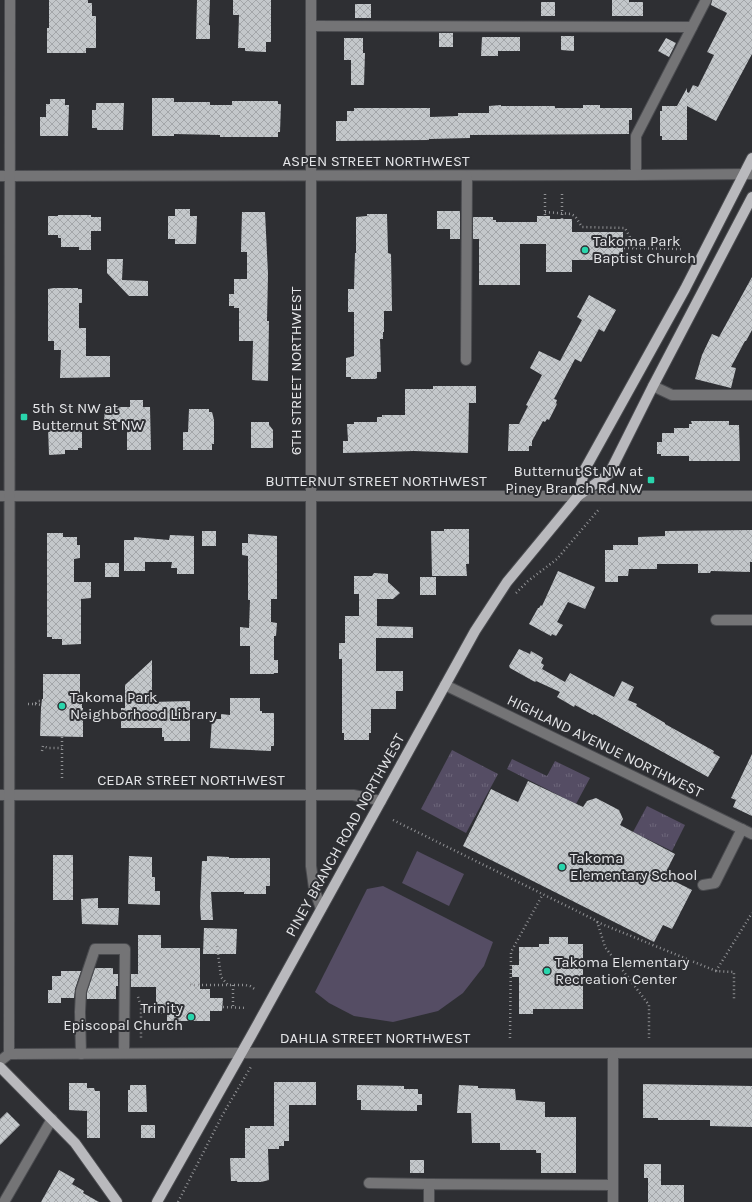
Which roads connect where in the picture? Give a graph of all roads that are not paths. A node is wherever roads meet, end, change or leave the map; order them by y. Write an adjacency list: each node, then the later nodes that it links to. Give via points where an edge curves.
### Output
1 (10, 0): 9 (street)
2 (311, 0): 4 (street, 6TH STREET NORTHWEST)
3 (706, 0): 5 (street)
4 (311, 26): 5 (street); 10 (street, 6TH STREET NORTHWEST)
5 (692, 27): 8 (street, via 636,136)
6 (752, 158): 7 (main road, PINEY BRANCH ROAD NORTHWEST)
7 (748, 174): 8 (street, ASPEN STREET NORTHWEST); 18 (main road, PINEY BRANCH ROAD NORTHWEST, via 585,469)
8 (636, 175): 11 (street, ASPEN STREET NORTHWEST)
9 (5, 176): 10 (street, ASPEN STREET NORTHWEST); 16 (street)
10 (311, 176): 11 (street, ASPEN STREET NORTHWEST); 17 (street, 6TH STREET NORTHWEST)
11 (467, 176): 13 (street)
12 (752, 197): 14 (main road, PINEY BRANCH ROAD NORTHWEST)
13 (466, 360)
14 (653, 386): 15 (street, via 672,395); 18 (main road, PINEY BRANCH ROAD NORTHWEST, via 609,474)
15 (752, 395)
16 (5, 496): 17 (street, BUTTERNUT STREET NORTHWEST); 23 (street, via 9,781)
17 (311, 496): 18 (street, BUTTERNUT STREET NORTHWEST); 24 (street, 6TH STREET NORTHWEST)
18 (578, 496): 19 (street, BUTTERNUT STREET NORTHWEST); 22 (main road, PINEY BRANCH ROAD NORTHWEST, via 496,598 474,630)
19 (752, 496)
20 (716, 620): 21 (street)
21 (752, 620)
22 (445, 684): 25 (main road, PINEY BRANCH ROAD NORTHWEST); 26 (street, HIGHLAND AVENUE NORTHWEST)
23 (5, 795): 24 (street, CEDAR STREET NORTHWEST); 30 (street)
24 (311, 795): 25 (street, CEDAR STREET NORTHWEST, via 353,795); 29 (street, 6TH STREET NORTHWEST, via 312,875)
25 (380, 801): 29 (main road, PINEY BRANCH ROAD NORTHWEST)
26 (742, 829): 27 (street, HIGHLAND AVENUE NORTHWEST); 28 (street, via 715,883)
27 (752, 834)
28 (703, 885)
29 (321, 909): 32 (main road, PINEY BRANCH ROAD NORTHWEST)
30 (5, 911): 34 (street)
31 (124, 1053): 32 (street, DAHLIA STREET NORTHWEST); 35 (street, DAHLIA STREET NORTHWEST); 35 (street, via 125,949 95,949 82,991)
32 (241, 1053): 36 (street, DAHLIA STREET NORTHWEST); 45 (main road, PINEY BRANCH ROAD NORTHWEST)
33 (752, 1053): 36 (street, DAHLIA STREET NORTHWEST)
34 (9, 1054): 35 (street, DAHLIA STREET NORTHWEST); 37 (street)
35 (80, 1054)
36 (613, 1054): 42 (street)
37 (0, 1061)
38 (0, 1067): 39 (main road)
39 (52, 1119): 43 (street); 44 (main road, via 75,1143)
40 (369, 1183): 41 (street)
41 (429, 1184): 42 (street); 46 (street)
42 (613, 1185): 47 (street)
43 (4, 1202)
44 (117, 1202)
45 (157, 1202)
46 (429, 1202)
47 (613, 1202)

